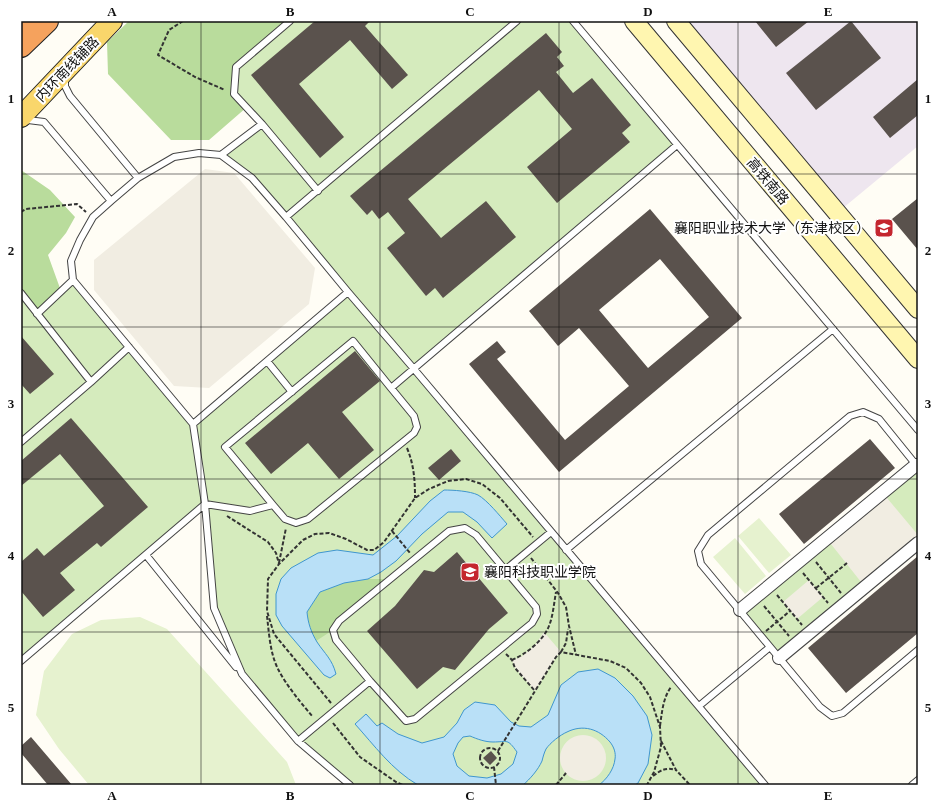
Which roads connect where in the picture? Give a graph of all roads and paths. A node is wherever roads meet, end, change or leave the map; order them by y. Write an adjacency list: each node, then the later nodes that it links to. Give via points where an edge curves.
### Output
1 (24, 21): 10 (highway)
2 (47, 21): 11 (highway)
3 (112, 21): 12 (main road, 内环南线辅路)
4 (183, 21): 13 (path, via 169,30 158,55 195,77)
5 (290, 21): 13 (lane, via 236,67)
6 (517, 21): 20 (lane)
7 (573, 21): 17 (lane)
8 (634, 21): 32 (main road, 高铁南路)
9 (676, 21): 28 (main road)
10 (21, 24)
11 (21, 46)
12 (65, 71): 14 (main road, 内环南线辅路); 19 (lane, via 65,86 70,96)
13 (234, 94): 16 (lane)
14 (21, 117)
15 (21, 123): 21 (lane, via 28,120 44,122)
16 (262, 124): 18 (lane); 20 (lane)
17 (677, 145): 30 (lane); 34 (lane)
18 (221, 155): 19 (lane, via 199,153 174,157); 24 (lane, via 252,178)
19 (138, 178): 21 (lane)
20 (318, 191): 24 (lane)
21 (111, 201): 23 (lane)
22 (21, 212): 23 (path, via 26,209 78,204)
23 (93, 217): 25 (lane, via 71,261)
24 (286, 217): 26 (lane)
25 (73, 280): 29 (lane); 31 (lane)
26 (348, 292): 33 (lane); 34 (lane)
27 (21, 293): 29 (lane)
28 (918, 309)
29 (37, 314): 35 (lane)
30 (833, 329): 39 (lane); 51 (lane)
31 (129, 347): 35 (lane); 38 (lane)
32 (918, 359)
33 (267, 361): 37 (lane); 38 (lane)
34 (414, 369): 36 (lane); 48 (lane)
35 (91, 382): 40 (lane)
36 (391, 388): 37 (lane, via 353,341); 41 (lane, via 414,416 417,427)
37 (292, 392): 45 (lane, via 225,447)
38 (193, 424): 44 (lane)
39 (918, 430)
40 (21, 442)
41 (404, 442): 43 (path, via 416,479); 46 (lane, via 308,519 296,523)
42 (917, 466): 55 (street); 66 (lane, via 879,419 863,412 850,416 708,535 698,551 701,564)
43 (415, 498): 47 (path); 49 (path, via 448,481 466,479 482,484 500,498)
44 (205, 504): 45 (lane, via 250,511); 54 (lane); 57 (path, via 268,542 276,553); 83 (lane, via 214,608)
45 (273, 505): 46 (lane)
46 (288, 520): 57 (path)
47 (392, 531): 52 (path); 57 (path, via 374,550 367,550 329,533 315,534 303,540)
48 (551, 532): 49 (lane); 51 (lane)
49 (538, 543): 53 (lane)
50 (918, 543): 65 (street)
51 (566, 550): 84 (lane)
52 (408, 551)
53 (526, 553): 59 (lane); 63 (path)
54 (146, 554): 82 (lane); 83 (lane)
55 (808, 554): 58 (street); 60 (path)
56 (846, 563): 60 (path)
57 (279, 564): 68 (path, via 268,579)
58 (796, 564): 61 (street); 62 (path)
59 (505, 570): 76 (lane, via 536,607 537,614 532,623); 85 (lane, via 476,535 465,528 449,531 339,621 333,630 336,640)
60 (829, 578): 62 (path); 65 (path)
61 (769, 586): 64 (street); 67 (path)
62 (816, 588): 69 (path)
63 (556, 591): 71 (path, via 566,607); 81 (path, via 548,627 536,645)
64 (756, 597): 66 (street); 70 (path)
65 (848, 601): 69 (street)
66 (740, 610): 73 (lane)
67 (790, 610): 70 (path); 72 (path)
68 (267, 611): 88 (path, via 274,634); 90 (path, via 270,640 278,668)
69 (835, 612): 72 (street)
70 (777, 622): 73 (path); 74 (path)
71 (569, 626): 78 (path, via 566,643); 79 (path)
72 (809, 633): 74 (street)
73 (760, 635): 75 (lane)
74 (796, 645): 80 (street)
75 (770, 647): 80 (lane); 87 (lane)
76 (501, 648): 81 (path); 85 (lane, via 416,719 406,721)
77 (918, 650): 80 (lane, via 843,713 832,716 820,707)
78 (561, 652): 79 (path); 86 (path)
79 (576, 655): 91 (path, via 610,661 626,668 641,682 650,697)
80 (779, 658)
81 (512, 660): 86 (path, via 515,668)
82 (21, 662)
83 (242, 674): 93 (lane)
84 (677, 680): 87 (lane); 91 (path, via 667,692)
85 (370, 681): 88 (lane)
86 (534, 691): 94 (path)
87 (699, 706): 106 (lane)
88 (336, 709): 89 (lane)
89 (327, 716): 90 (lane); 101 (path, via 360,756)
90 (318, 724): 93 (lane)
91 (660, 727): 92 (path)
92 (661, 740): 96 (path); 98 (path)
93 (298, 741): 100 (lane)
94 (498, 751): 95 (path, via 500,760); 95 (path, via 488,748 480,754 480,761 484,767)
95 (494, 767): 102 (path)
96 (676, 770): 98 (path, via 662,769); 105 (path)
97 (566, 774): 103 (path)
98 (652, 776): 104 (path)
99 (918, 780): 107 (lane)
100 (350, 785)
101 (403, 785)
102 (496, 785)
103 (556, 785)
104 (647, 785)
105 (690, 785)
106 (765, 785)
107 (912, 785)

